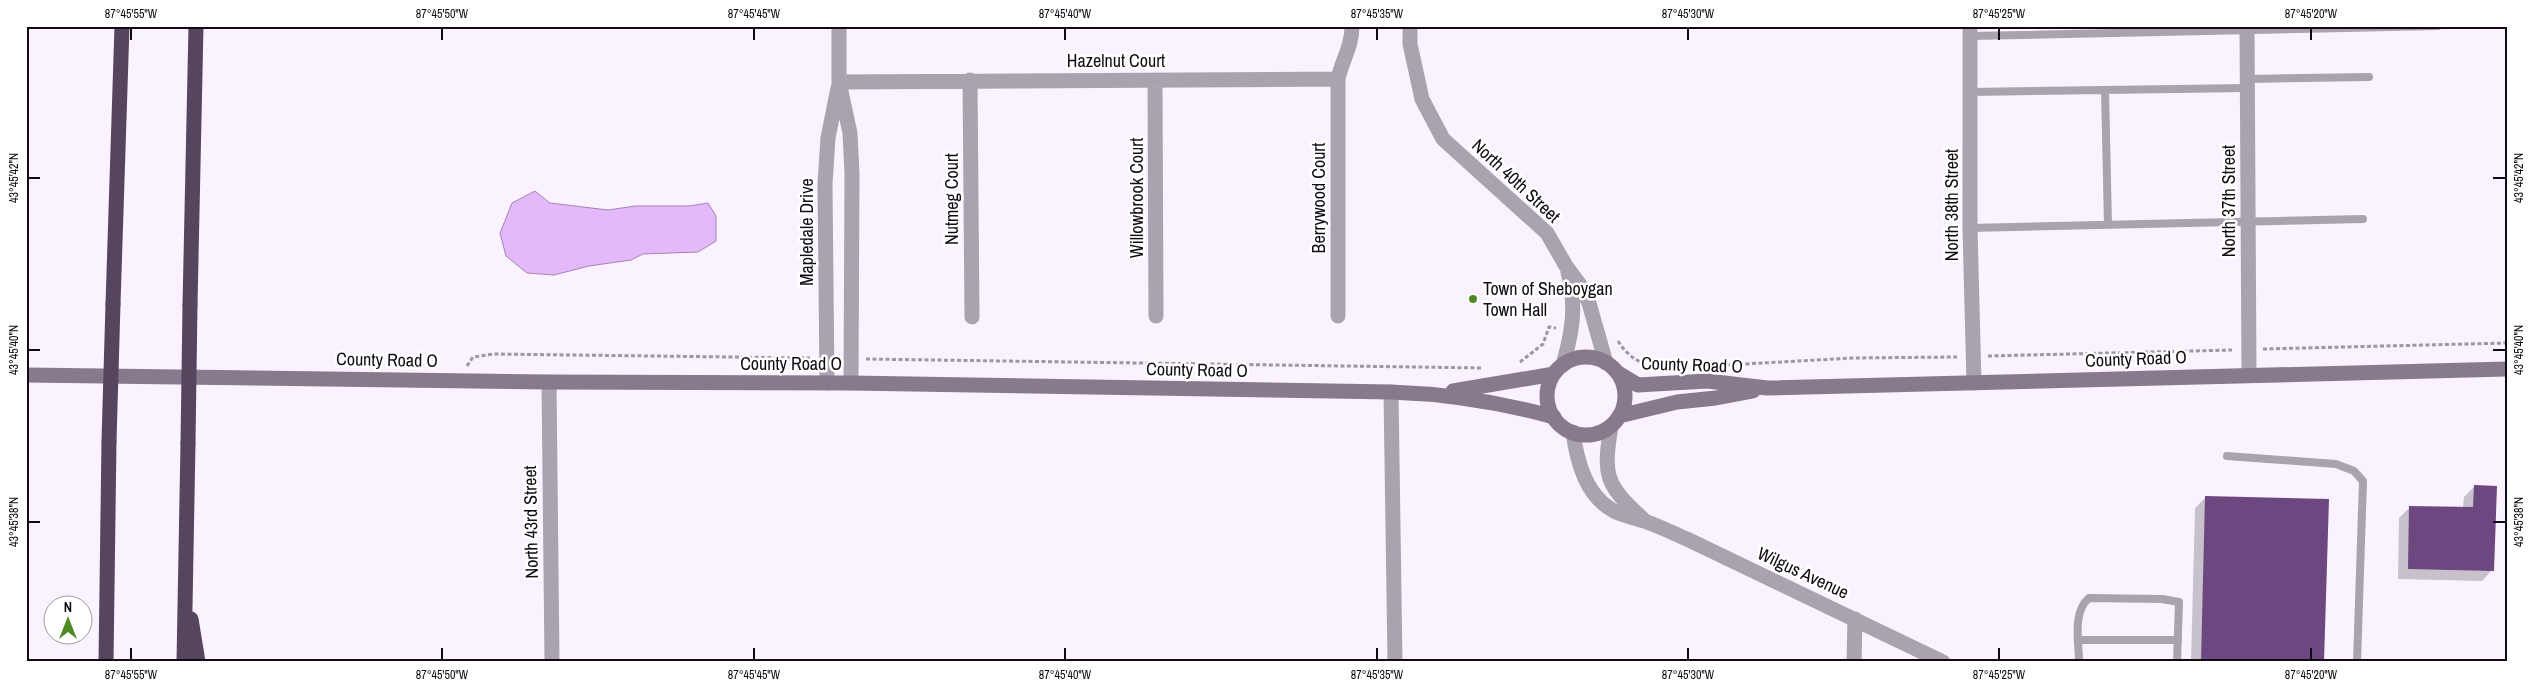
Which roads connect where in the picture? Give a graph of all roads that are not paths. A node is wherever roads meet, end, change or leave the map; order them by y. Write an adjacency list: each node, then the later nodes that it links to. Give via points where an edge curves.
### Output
1 (122, 26): 43 (highway, bridge, via 108,441)
2 (196, 26): 44 (highway, bridge)
3 (839, 26): 13 (street, Mapledale Drive)
4 (1352, 26): 10 (street, via 1350,50 1341,63)
5 (1410, 26): 21 (street, North 40th Street, via 1410,44 1422,99 1443,139 1547,233)
6 (2438, 26): 7 (lane)
7 (2247, 28): 8 (lane); 14 (street, North 37th Street)
8 (1970, 31): 16 (street, North 38th Street)
9 (2369, 77): 14 (lane)
10 (1338, 79): 12 (street, Hazelnut Court); 23 (street, Berrywood Court)
11 (970, 80): 12 (street, Hazelnut Court); 13 (street, Hazelnut Court); 24 (street, Nutmeg Court)
12 (1155, 80): 22 (street, Willowbrook Court)
13 (839, 82): 32 (street, Mapledale Drive, via 828,138 825,184); 33 (street, Mapledale Drive, via 850,133 851,158)
14 (2248, 83): 15 (lane); 18 (street, North 37th Street)
15 (2105, 90): 16 (lane); 19 (lane)
16 (1970, 92): 20 (street, North 38th Street)
17 (2363, 219): 18 (lane)
18 (2248, 222): 19 (lane); 30 (street, North 37th Street)
19 (2108, 225): 20 (lane)
20 (1970, 228): 34 (street, North 38th Street)
21 (1566, 266): 25 (street, North 40th Street, via 1589,303); 26 (street, via 1572,289 1572,331)
22 (1156, 316)
23 (1338, 316)
24 (972, 317)
25 (1606, 362): 26 (street, via 1584,357); 28 (street)
26 (1558, 370): 37 (street); 38 (street, via 1549,384 1547,396)
27 (2507, 370): 30 (street, County Road O)
28 (1618, 373): 35 (street, County Road O, via 1638,385 1707,381); 39 (street, via 1625,394)
29 (26, 375): 31 (street, County Road O)
30 (2249, 375): 34 (street, County Road O)
31 (549, 382): 32 (street, County Road O); 52 (street, North 43rd Street)
32 (827, 383): 33 (street, County Road O)
33 (851, 383): 36 (street, County Road O)
34 (1974, 383): 35 (street, County Road O)
35 (1766, 388): 39 (street, County Road O, via 1677,402)
36 (1390, 392): 37 (street, County Road O); 53 (street)
37 (1436, 394): 38 (street, County Road O, via 1508,404)
38 (1554, 417): 40 (street)
39 (1615, 421): 40 (street, via 1599,432 1586,435); 42 (street, Wilgus Avenue, via 1606,454 1609,479 1621,499)
40 (1573, 432): 42 (street, Wilgus Avenue, via 1583,473 1594,496 1615,511)
41 (2227, 456): 58 (lane, via 2336,464 2354,471 2363,481)
42 (1646, 522): 45 (street, Wilgus Avenue)
43 (107, 571): 48 (highway); 49 (highway)
44 (184, 573): 50 (highway); 51 (highway)
45 (1855, 619): 54 (street); 55 (street, Wilgus Avenue)
46 (2080, 640): 47 (lane); 47 (lane, via 2078,613 2089,598 2179,602); 56 (lane)
47 (2178, 640): 57 (lane)
48 (95, 662)
49 (106, 662)
50 (184, 662)
51 (198, 662)
52 (552, 662)
53 (1395, 662)
54 (1854, 662)
55 (1943, 662)
56 (2079, 662)
57 (2177, 662)
58 (2357, 662)

